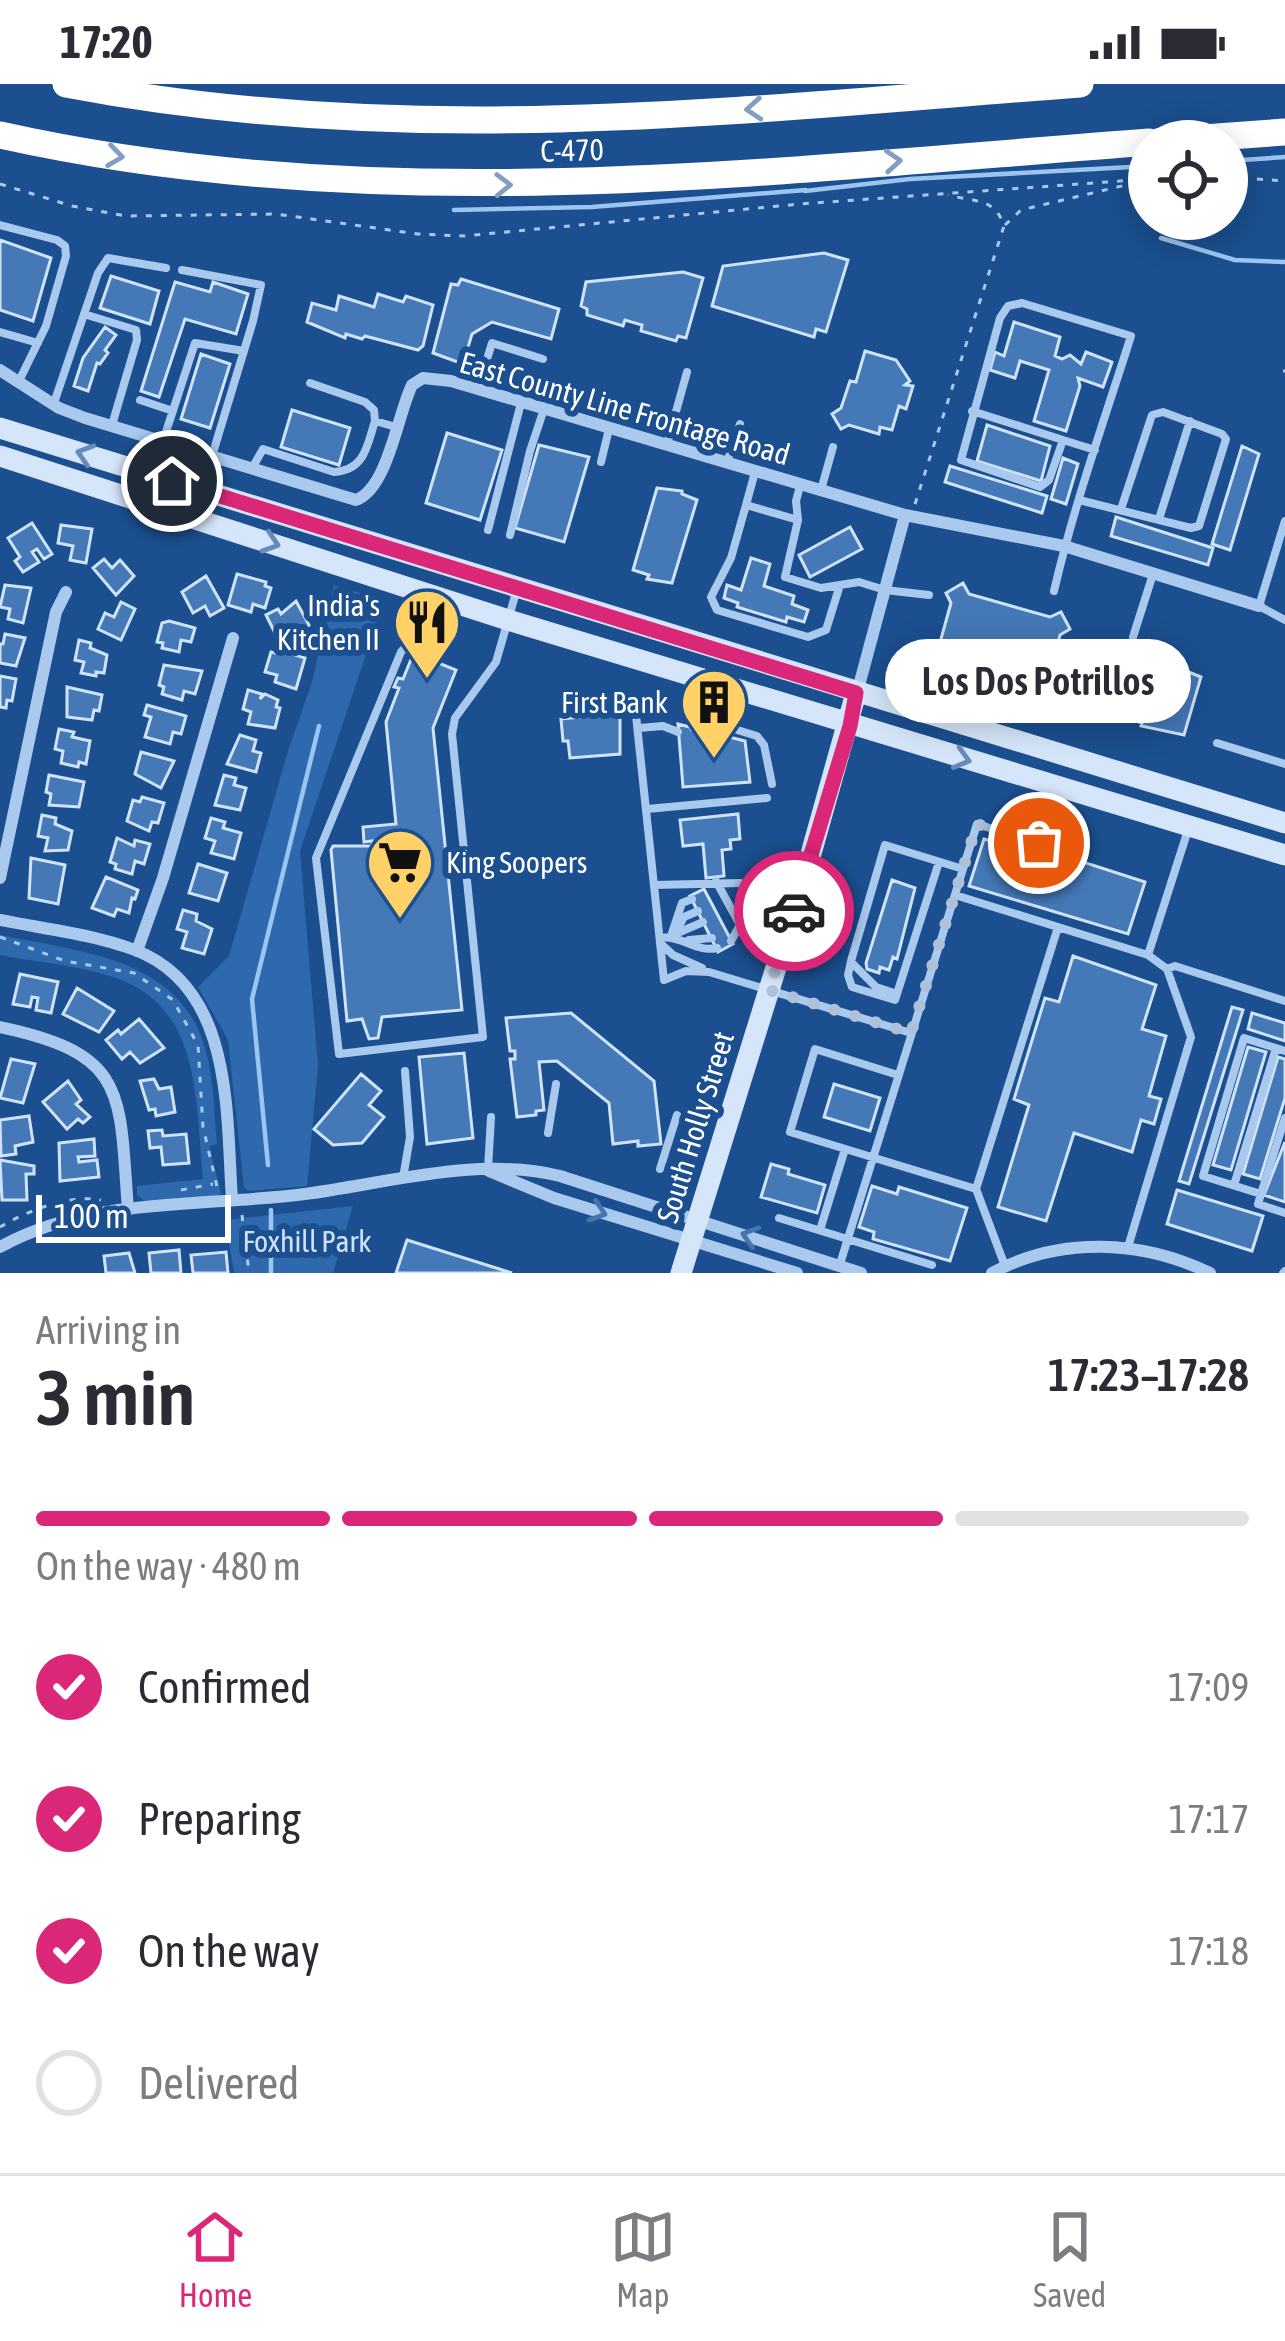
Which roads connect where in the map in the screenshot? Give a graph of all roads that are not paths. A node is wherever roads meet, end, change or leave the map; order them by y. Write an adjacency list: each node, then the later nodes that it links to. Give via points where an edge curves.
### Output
1 (66, 84): 2 (highway, C-470, one-way to 1, via 514,123 311,117)
2 (1080, 84)
3 (1285, 131): 4 (highway)
4 (1248, 134)
5 (0, 135): 6 (highway, C-470, one-way to 6, via 206,170 461,185 616,182)
6 (1128, 144)
7 (0, 225): 12 (lane, via 65,246)
8 (166, 268): 10 (lane, via 108,258)
9 (182, 270): 13 (lane, via 261,285)
10 (85, 314): 22 (lane); 29 (lane, via 136,330)
11 (0, 332): 12 (lane)
12 (38, 343): 17 (lane)
13 (244, 351): 24 (lane, via 196,343); 39 (lane)
14 (543, 359): 19 (lane, via 492,343)
15 (0, 370): 17 (street, East County Line Frontage Road)
16 (686, 372): 35 (lane)
17 (19, 381): 22 (street, East County Line Frontage Road)
18 (310, 383): 26 (lane, via 364,401)
19 (478, 389): 21 (street, East County Line Frontage Road); 30 (street, East County Line Frontage Road, via 423,378)
20 (140, 400): 24 (lane)
21 (522, 402): 23 (street, East County Line Frontage Road); 53 (lane)
22 (53, 404): 29 (street, East County Line Frontage Road)
23 (544, 409): 32 (street, East County Line Frontage Road); 54 (lane)
24 (172, 411): 34 (lane)
25 (972, 411): 33 (lane); 33 (lane, via 960,455 965,464 1040,487); 37 (lane, via 1008,306 1022,302 1131,336)
26 (375, 421): 30 (lane); 42 (lane, via 357,468 334,472 262,449)
27 (1190, 421): 48 (lane, via 1152,415); 50 (lane); 50 (lane, via 1226,439 1203,520 1191,528)
28 (740, 424): 41 (lane)
29 (111, 427): 34 (street, East County Line Frontage Road)
30 (396, 427): 42 (street, East County Line Frontage Road, via 380,478 364,497 345,499)
31 (0, 428): 58 (main road, one-way to 31)
32 (610, 428): 35 (street, East County Line Frontage Road); 40 (lane)
33 (1063, 440): 37 (lane)
34 (163, 442): 39 (street, East County Line Frontage Road)
35 (667, 445): 41 (street, East County Line Frontage Road)
36 (833, 447): 45 (lane)
37 (1095, 451): 46 (lane)
38 (0, 456): 64 (main road, one-way to 64)
39 (211, 458): 42 (street, East County Line Frontage Road)
40 (601, 462)
41 (727, 462): 43 (street, East County Line Frontage Road)
42 (251, 470)
43 (755, 470): 44 (street, East County Line Frontage Road); 47 (lane)
44 (800, 484): 45 (street, East County Line Frontage Road); 51 (lane)
45 (820, 490): 49 (street, East County Line Frontage Road)
46 (1079, 500): 48 (lane); 55 (lane)
47 (746, 505): 51 (lane); 57 (lane, via 711,597 717,610 820,635)
48 (1121, 508): 50 (lane)
49 (905, 514): 55 (street, East County Line Frontage Road); 59 (street, South Holly Street)
50 (1159, 519)
51 (799, 520): 57 (lane, via 785,577)
52 (1285, 521): 63 (lane)
53 (488, 530)
54 (510, 535)
55 (1064, 546): 56 (street, East County Line Frontage Road); 60 (lane)
56 (1154, 573): 63 (street, East County Line Frontage Road); 66 (lane)
57 (840, 586): 59 (lane)
58 (518, 587): 64 (lane); 69 (main road)
59 (884, 590): 62 (lane); 69 (street, South Holly Street)
60 (1054, 591)
61 (66, 592): 87 (street)
62 (928, 595)
63 (1259, 606): 65 (lane)
64 (508, 620): 68 (lane, via 496,662 452,734 483,1037 339,1054 316,858); 71 (main road)
65 (1285, 620)
66 (1133, 637)
67 (233, 638): 106 (street)
68 (410, 642)
69 (856, 693): 71 (main road, South Holly Street); 80 (main road)
70 (635, 706): 72 (lane)
71 (850, 726): 81 (main road, one-way to 81); 111 (main road, South Holly Street)
72 (639, 728): 74 (lane); 79 (lane)
73 (693, 728): 77 (lane, via 710,722 757,736)
74 (679, 733)
75 (1217, 743): 76 (lane)
76 (1285, 764)
77 (772, 784)
78 (767, 798): 79 (lane)
79 (647, 809): 90 (lane)
80 (1285, 824)
81 (1189, 826): 82 (main road, via 1204,820); 84 (main road); 107 (lane)
82 (1285, 843)
83 (1069, 853): 86 (lane, via 977,824)
84 (1285, 855)
85 (939, 862): 86 (lane); 108 (lane, via 885,845); 112 (lane)
86 (963, 869): 92 (lane)
87 (0, 878)
88 (717, 883): 89 (lane); 90 (lane); 91 (lane); 93 (lane)
89 (740, 883)
90 (655, 885): 104 (lane)
91 (706, 891)
92 (955, 896): 101 (lane); 115 (lane)
93 (725, 897): 95 (lane); 97 (lane)
94 (692, 899): 103 (lane, via 682,903)
95 (712, 903)
96 (698, 910): 103 (lane, via 684,917)
97 (734, 913): 98 (lane); 102 (lane, via 740,925)
98 (718, 915)
99 (0, 920): 106 (street)
100 (704, 922): 103 (lane)
101 (1058, 927): 107 (lane); 130 (lane)
102 (729, 936)
103 (676, 937): 104 (lane); 105 (lane)
104 (660, 941): 110 (lane); 110 (lane, via 664,980)
105 (714, 943)
106 (137, 951): 132 (street, via 192,993 214,1034)
107 (1148, 955): 109 (lane)
108 (850, 962): 112 (lane, via 876,987); 112 (lane, via 852,987 895,1000)
109 (1167, 969): 113 (lane); 141 (lane, via 1191,1036)
110 (709, 971): 111 (lane)
111 (769, 990): 115 (lane); 136 (main road, South Holly Street)
112 (897, 994)
113 (1285, 1001)
114 (0, 1027): 133 (street, via 67,1044 104,1076 122,1126)
115 (911, 1033): 118 (lane)
116 (1280, 1049): 129 (lane); 129 (lane, via 1244,1038 1203,1176)
117 (405, 1071): 128 (lane, via 410,1138)
118 (898, 1075): 124 (lane, via 815,1049 790,1132); 125 (lane)
119 (556, 1084): 123 (lane)
120 (677, 1115): 126 (lane)
121 (491, 1117): 127 (lane)
122 (1285, 1118): 131 (lane)
123 (548, 1133)
124 (845, 1149): 125 (lane); 137 (lane)
125 (873, 1158): 130 (lane); 138 (lane)
126 (660, 1168)
127 (488, 1171): 128 (street); 136 (street, via 532,1169); 139 (street, one-way to 139)
128 (403, 1179): 132 (street)
129 (1234, 1185): 131 (lane)
130 (976, 1190): 144 (lane)
131 (1261, 1194): 134 (lane, via 1258,1204)
132 (232, 1200): 133 (street)
133 (128, 1210): 140 (street, via 62,1221)
134 (1285, 1213)
135 (779, 1218): 137 (lane)
136 (698, 1220): 139 (main road, South Holly Street); 142 (street, one-way to 136)
137 (820, 1230): 138 (lane)
138 (848, 1239): 142 (lane); 143 (lane)
139 (691, 1242): 145 (main road, South Holly Street); 146 (street)
140 (0, 1247)
141 (1128, 1247): 144 (street, via 1060,1250); 148 (street)
142 (840, 1264): 147 (street)
143 (932, 1265)
144 (999, 1269)
145 (681, 1273)
146 (797, 1273)
147 (861, 1273)
148 (1210, 1273)

